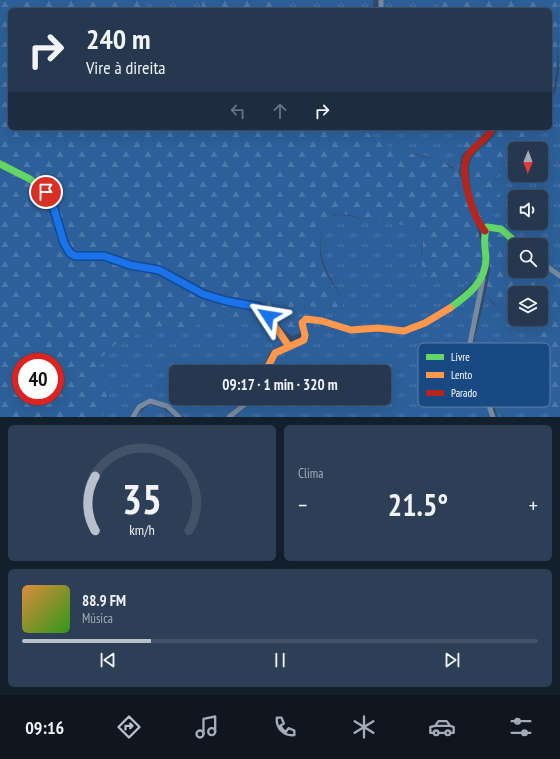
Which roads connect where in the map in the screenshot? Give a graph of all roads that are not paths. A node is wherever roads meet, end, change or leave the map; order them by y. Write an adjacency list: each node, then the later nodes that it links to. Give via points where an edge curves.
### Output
1 (492, 130): 3 (street, via 466,158 464,166 476,218)
2 (0, 164): 9 (street, via 30,179 46,192 70,253 75,256 104,256 130,265 159,270 203,294 258,307 268,316)
3 (485, 231): 4 (street, via 490,226 498,227); 6 (street)
4 (513, 238)
5 (548, 267): 7 (street)
6 (485, 270): 8 (street); 9 (street, via 481,280 455,304 412,330 357,330 318,320 306,320 302,323 304,340)
7 (560, 276)
8 (470, 343)
9 (288, 345): 10 (street, via 273,353)
10 (268, 365)
11 (244, 405): 15 (street)
12 (490, 407): 16 (street)
13 (133, 417): 14 (street, via 139,407 150,401 167,406)
14 (179, 417)
15 (229, 417)
16 (493, 417)

